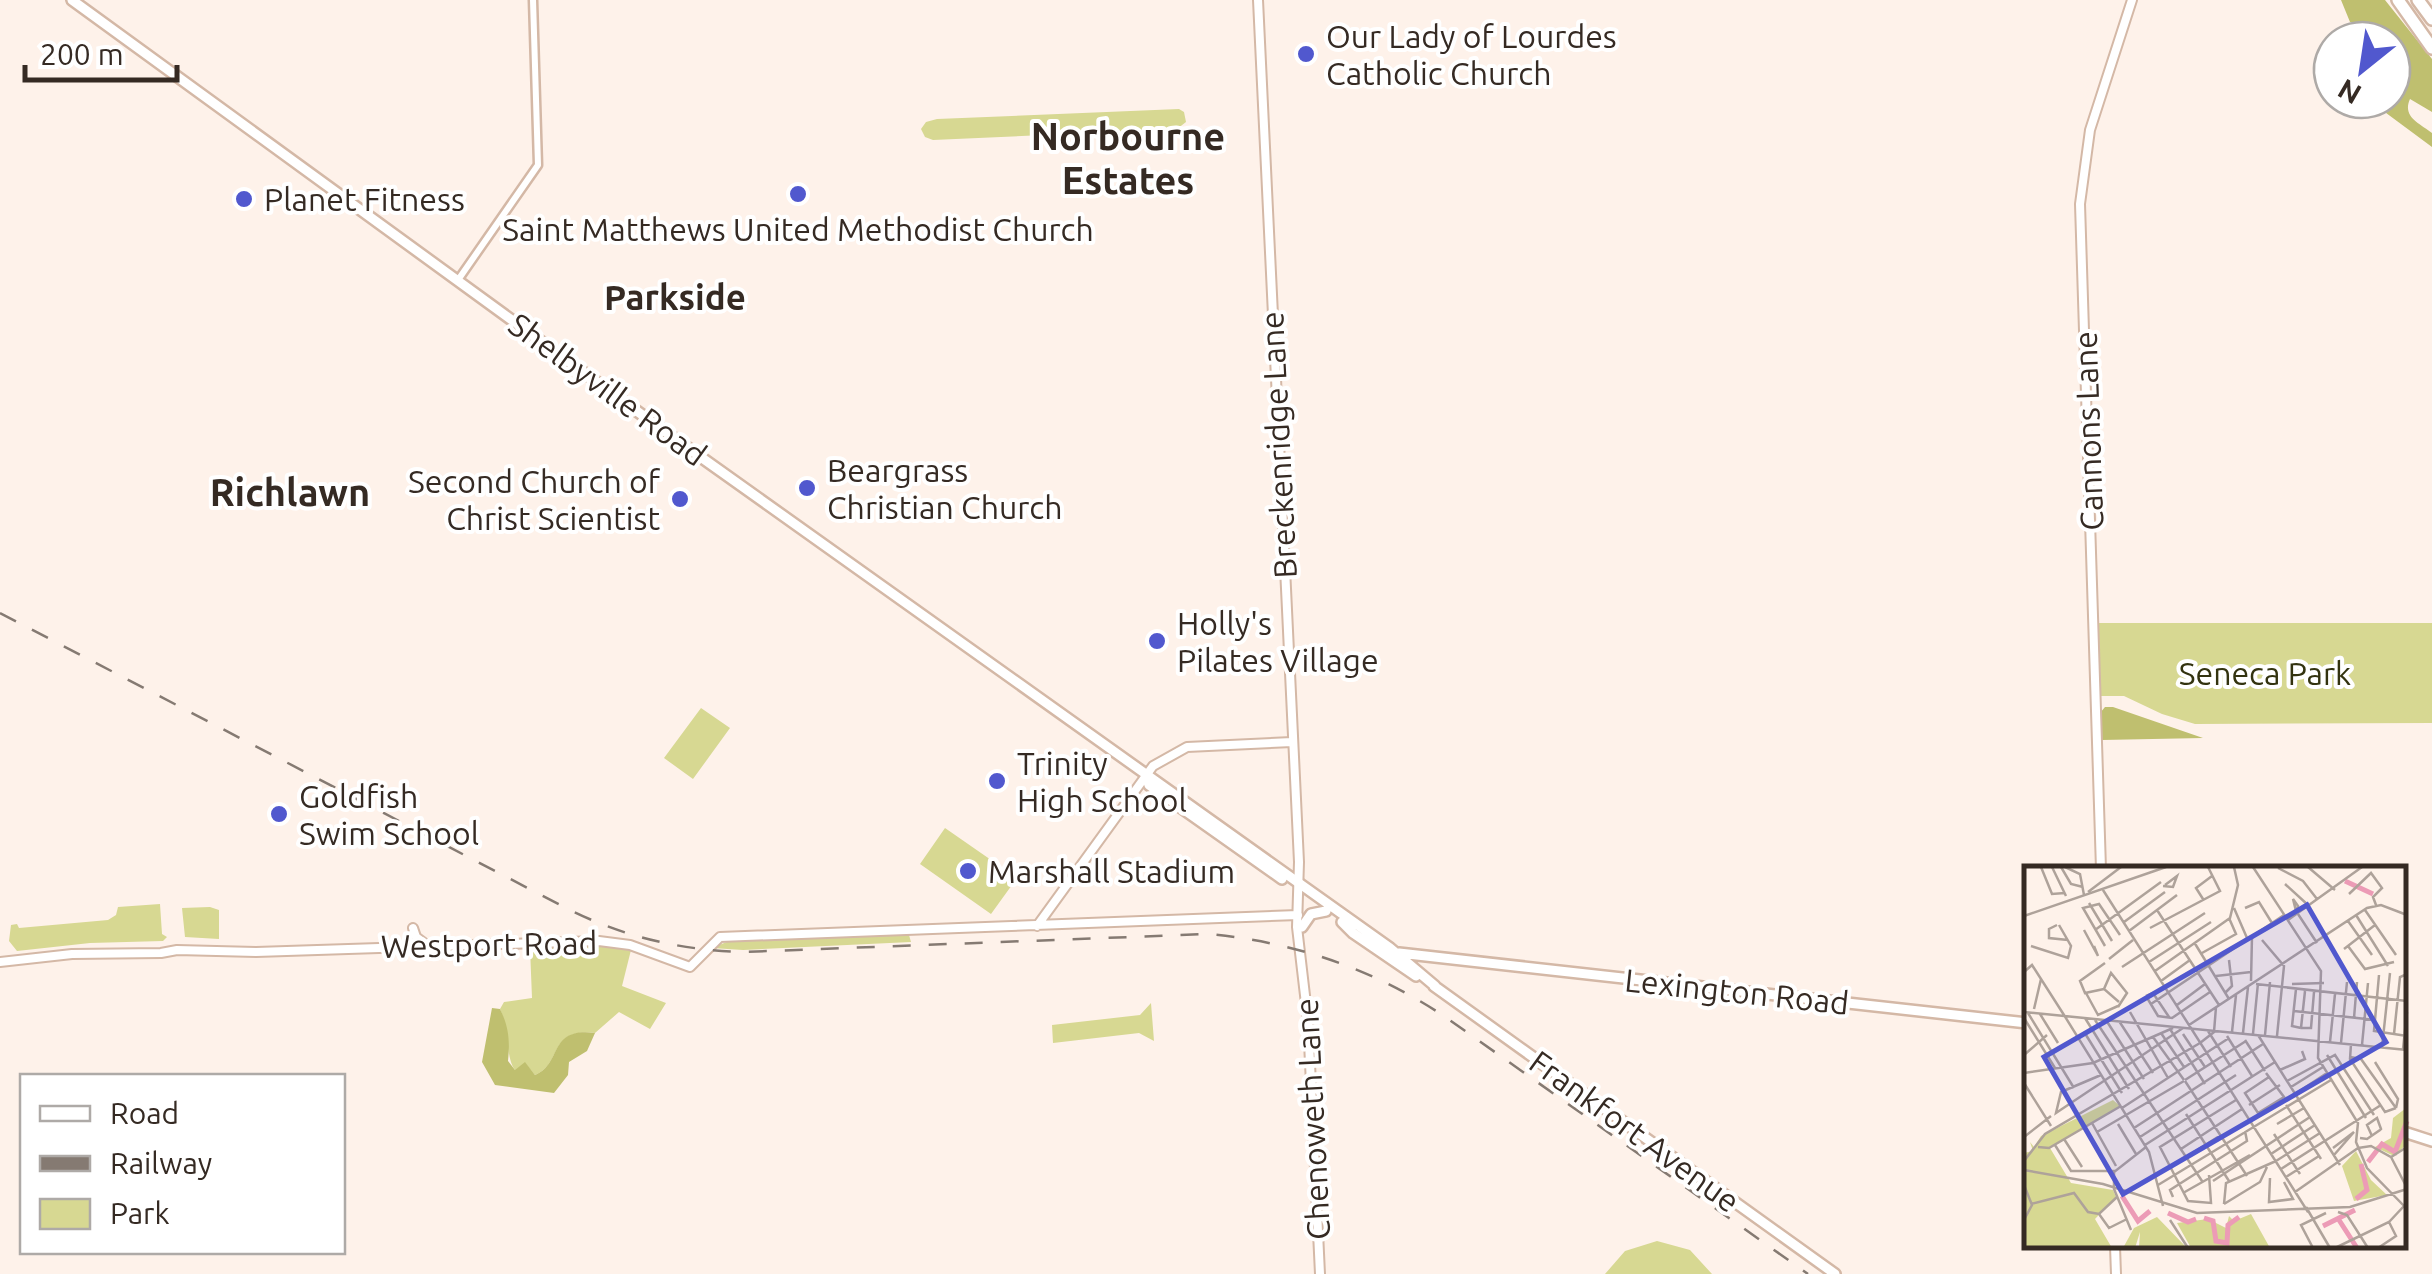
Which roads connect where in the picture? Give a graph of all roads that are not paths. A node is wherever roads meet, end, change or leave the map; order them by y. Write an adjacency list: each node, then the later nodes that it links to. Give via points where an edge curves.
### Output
1 (72, 0): 9 (main road, Shelbyville Road)
2 (532, 0): 9 (street, via 538,165)
3 (1258, 0): 10 (main road, Breckenridge Lane)
4 (2132, 0): 12 (main road, Cannons Lane, via 2090,130 2080,204)
5 (2395, 0): 8 (highway)
6 (2418, 0): 7 (highway)
7 (2432, 19)
8 (2428, 43)
9 (458, 280): 11 (main road, Shelbyville Road)
10 (1292, 742): 11 (main road, via 1187,747); 13 (main road, Breckenridge Lane)
11 (1146, 776): 13 (main road, Shelbyville Road); 17 (main road)
12 (2102, 866)
13 (1298, 887): 14 (main road, Shelbyville Road); 15 (main road, Shelbyville Road); 16 (main road, Chenoweth Lane)
14 (1326, 911): 15 (main road, Shelbyville Road); 16 (main road)
15 (1344, 919): 20 (main road, Lexington Road); 25 (main road, Frankfort Avenue, via 1378,951)
16 (1299, 921): 17 (main road, Westport Road, via 1261,916); 30 (main road, Chenoweth Lane)
17 (1037, 926): 19 (main road, Westport Road, via 720,937 690,968 616,942)
18 (413, 928): 19 (main road)
19 (428, 945): 23 (main road, Westport Road, via 72,954)
20 (1399, 955): 21 (main road, Lexington Road); 22 (main road, Lexington Road); 24 (main road, Frankfort Avenue)
21 (1425, 960): 22 (main road, Lexington Road); 24 (main road)
22 (1447, 960): 26 (main road, Lexington Road)
23 (0, 962)
24 (1423, 974): 25 (main road, Frankfort Avenue)
25 (1436, 986): 31 (main road, Frankfort Avenue)
26 (2024, 1023)
27 (2407, 1133): 28 (main road)
28 (2432, 1141)
29 (2115, 1249): 32 (main road)
30 (1320, 1274)
31 (1835, 1274)
32 (2116, 1274)

